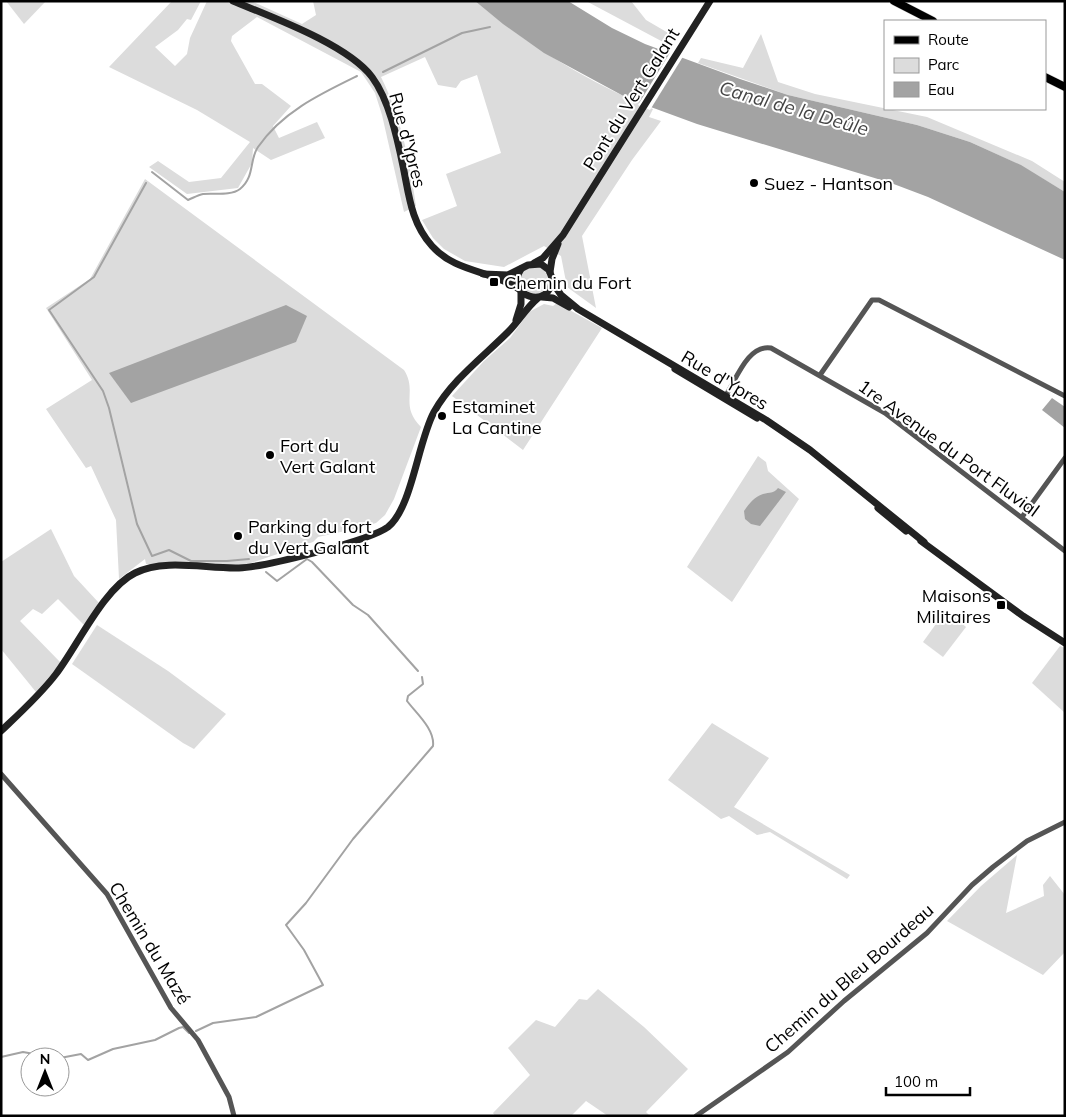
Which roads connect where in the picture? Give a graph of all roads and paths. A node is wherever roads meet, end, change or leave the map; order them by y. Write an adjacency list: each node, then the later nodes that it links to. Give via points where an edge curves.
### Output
1 (233, 1): 10 (main road, Rue d'Ypres, via 317,39 358,63 370,75 382,96 394,131 419,229 446,260)
2 (710, 1): 7 (main road, Pont du Vert Galant)
3 (894, 1): 4 (main road)
4 (931, 20)
5 (1046, 78): 6 (main road)
6 (1065, 87)
7 (563, 235): 8 (main road, via 543,258); 11 (main road, via 552,259)
8 (533, 263): 9 (main road); 11 (main road, via 543,266)
9 (522, 269): 10 (main road, Rue d'Ypres, via 508,275); 12 (main road, via 517,278)
10 (483, 274): 12 (main road, Rue d'Ypres)
11 (551, 276): 13 (main road, via 550,288); 14 (main road, Rue d'Ypres, via 567,301)
12 (520, 291): 13 (main road, via 530,298); 15 (main road, via 521,307)
13 (540, 297): 14 (main road, Rue d'Ypres, via 553,298); 15 (main road)
14 (592, 318): 16 (main road, Rue d'Ypres)
15 (513, 327): 25 (main road, via 439,403 426,430 403,504 389,526 368,537 252,567 154,567 137,572 125,579 107,599 52,679)
16 (659, 357): 18 (main road, Rue d'Ypres); 20 (main road, Rue d'Ypres, via 686,378)
17 (820, 375): 18 (street, 1re Avenue du Port Fluvial, via 764,347 754,352); 19 (street, via 872,300 879,300); 22 (street, 1re Avenue du Port Fluvial, via 885,413)
18 (726, 395): 20 (main road, Rue d'Ypres)
19 (1065, 396)
20 (776, 427): 24 (main road, Rue d'Ypres, via 864,493 893,522)
21 (1065, 458): 22 (street)
22 (1022, 517): 23 (street, 1re Avenue du Port Fluvial)
23 (1065, 550)
24 (1062, 641)
25 (1, 731)
26 (1, 774): 28 (street, Chemin du Mazé, via 110,898 171,1008 195,1036 230,1097)
27 (1065, 822): 29 (street, Chemin du Bleu Bourdeau, via 1027,841 992,867 922,938 844,1001 788,1052)
28 (234, 1116)
29 (696, 1116)

